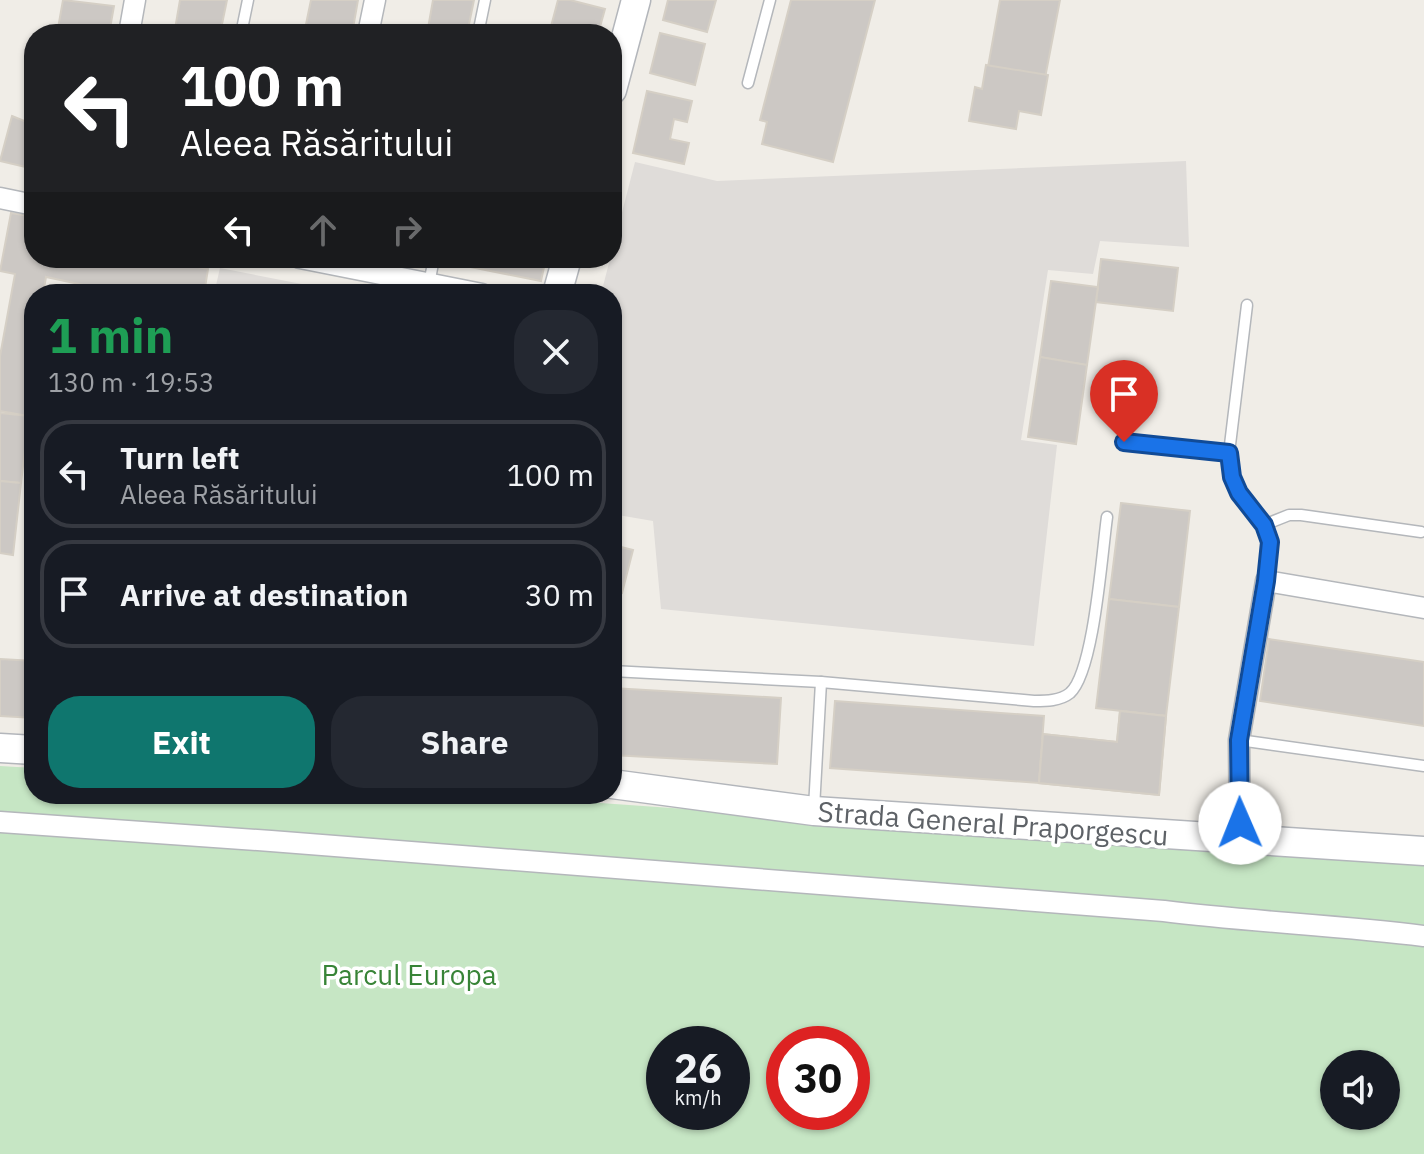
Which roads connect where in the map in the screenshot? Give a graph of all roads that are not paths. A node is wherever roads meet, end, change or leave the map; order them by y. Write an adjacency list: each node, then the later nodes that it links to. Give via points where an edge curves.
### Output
1 (135, 0): 7 (street)
2 (248, 0): 8 (lane)
3 (375, 0): 9 (street)
4 (485, 0): 10 (lane)
5 (636, 0): 11 (street)
6 (770, 0): 12 (lane)
7 (131, 24)
8 (243, 24)
9 (370, 24)
10 (480, 24)
11 (622, 52)
12 (748, 83)
13 (0, 198): 14 (street)
14 (24, 203)
15 (350, 268): 17 (street)
16 (432, 268): 17 (lane)
17 (429, 284)
18 (1247, 305): 20 (lane)
19 (1124, 442): 20 (lane)
20 (1229, 453): 22 (lane, via 1239,493)
21 (1107, 517): 27 (lane, via 1088,654 1070,692 1055,700 1034,701)
22 (1264, 525): 23 (lane, via 1301,515); 24 (lane, via 1270,542)
23 (1421, 532)
24 (1266, 581): 25 (street); 28 (street)
25 (1424, 608)
26 (622, 672): 27 (lane)
27 (821, 682): 33 (lane)
28 (1239, 740): 31 (lane); 35 (street)
29 (0, 748): 30 (street)
30 (24, 749)
31 (1424, 766)
32 (622, 785): 33 (street, Strada General Praporgescu)
33 (814, 811): 35 (street, Strada General Praporgescu)
34 (0, 822): 37 (street, via 1164,911)
35 (1240, 841): 36 (street, Strada General Praporgescu)
36 (1424, 851)
37 (1424, 936)

